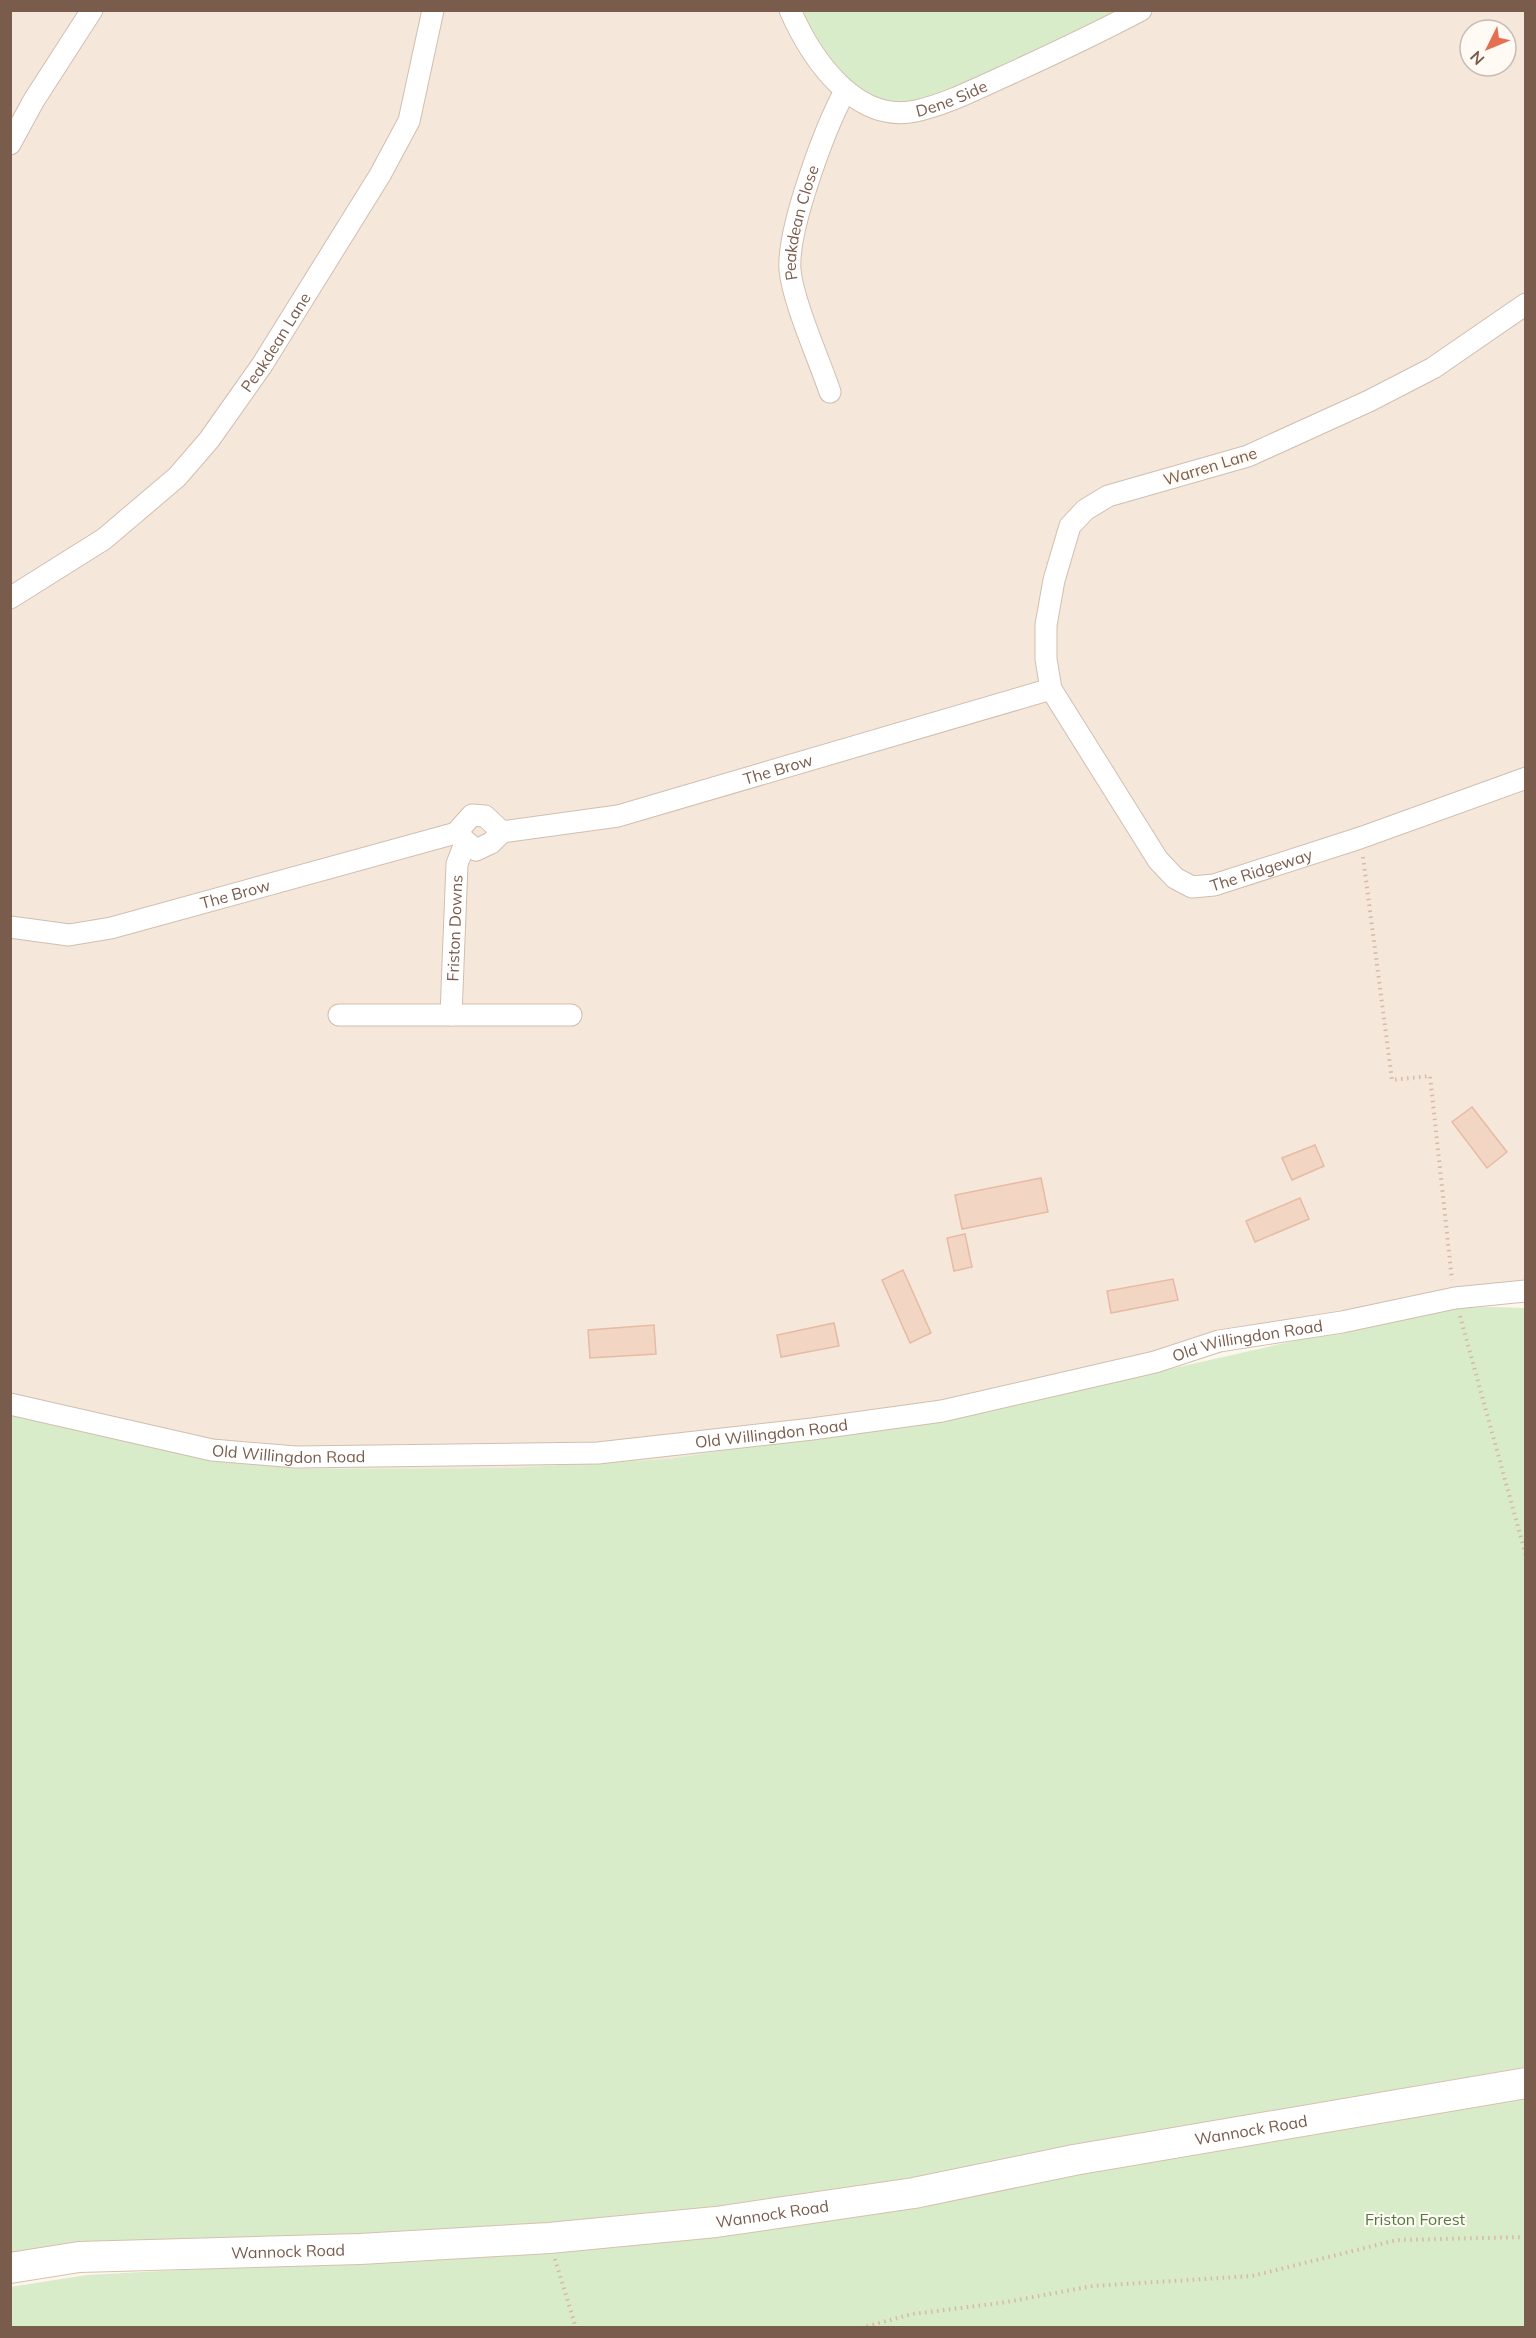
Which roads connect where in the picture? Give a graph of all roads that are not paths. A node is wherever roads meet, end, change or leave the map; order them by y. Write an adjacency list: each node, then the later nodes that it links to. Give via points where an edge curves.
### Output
1 (92, 10): 6 (street)
2 (433, 10): 9 (street, Peakdean Lane, via 409,121 380,176 262,365 209,440 177,477 104,539)
3 (790, 10): 5 (street, Dene Side, via 806,42)
4 (1141, 10): 5 (street, Dene Side, via 960,96 914,111 889,111)
5 (845, 91): 8 (street, Peakdean Close, via 822,141 792,244 790,269)
6 (10, 144)
7 (1526, 304): 10 (street, Warren Lane, via 1433,368 1369,401 1248,456 1108,496 1085,510 1070,526 1054,580 1046,625)
8 (830, 392)
9 (10, 598)
10 (1051, 689): 11 (street, The Ridgeway, via 1158,860 1175,878 1192,887 1214,885 1360,838); 12 (street, The Brow, via 618,816)
11 (1526, 778)
12 (502, 832): 13 (street, The Brow, via 476,850); 13 (street, The Brow, via 485,816 472,815)
13 (461, 838): 14 (street, The Brow, via 430,838 111,928 69,935); 16 (street, Friston Downs)
14 (10, 927)
15 (339, 1015): 16 (street)
16 (451, 1015): 17 (street)
17 (571, 1015)
18 (1526, 1291): 19 (street, Old Willingdon Road, via 1455,1298 1342,1322 1219,1341 1155,1362 942,1411 598,1453 296,1457 233,1452)
19 (10, 1404)
20 (1526, 2083): 21 (street, Wannock Road, via 1074,2160 914,2193 716,2222 549,2238 360,2249 79,2257)
21 (10, 2268)

